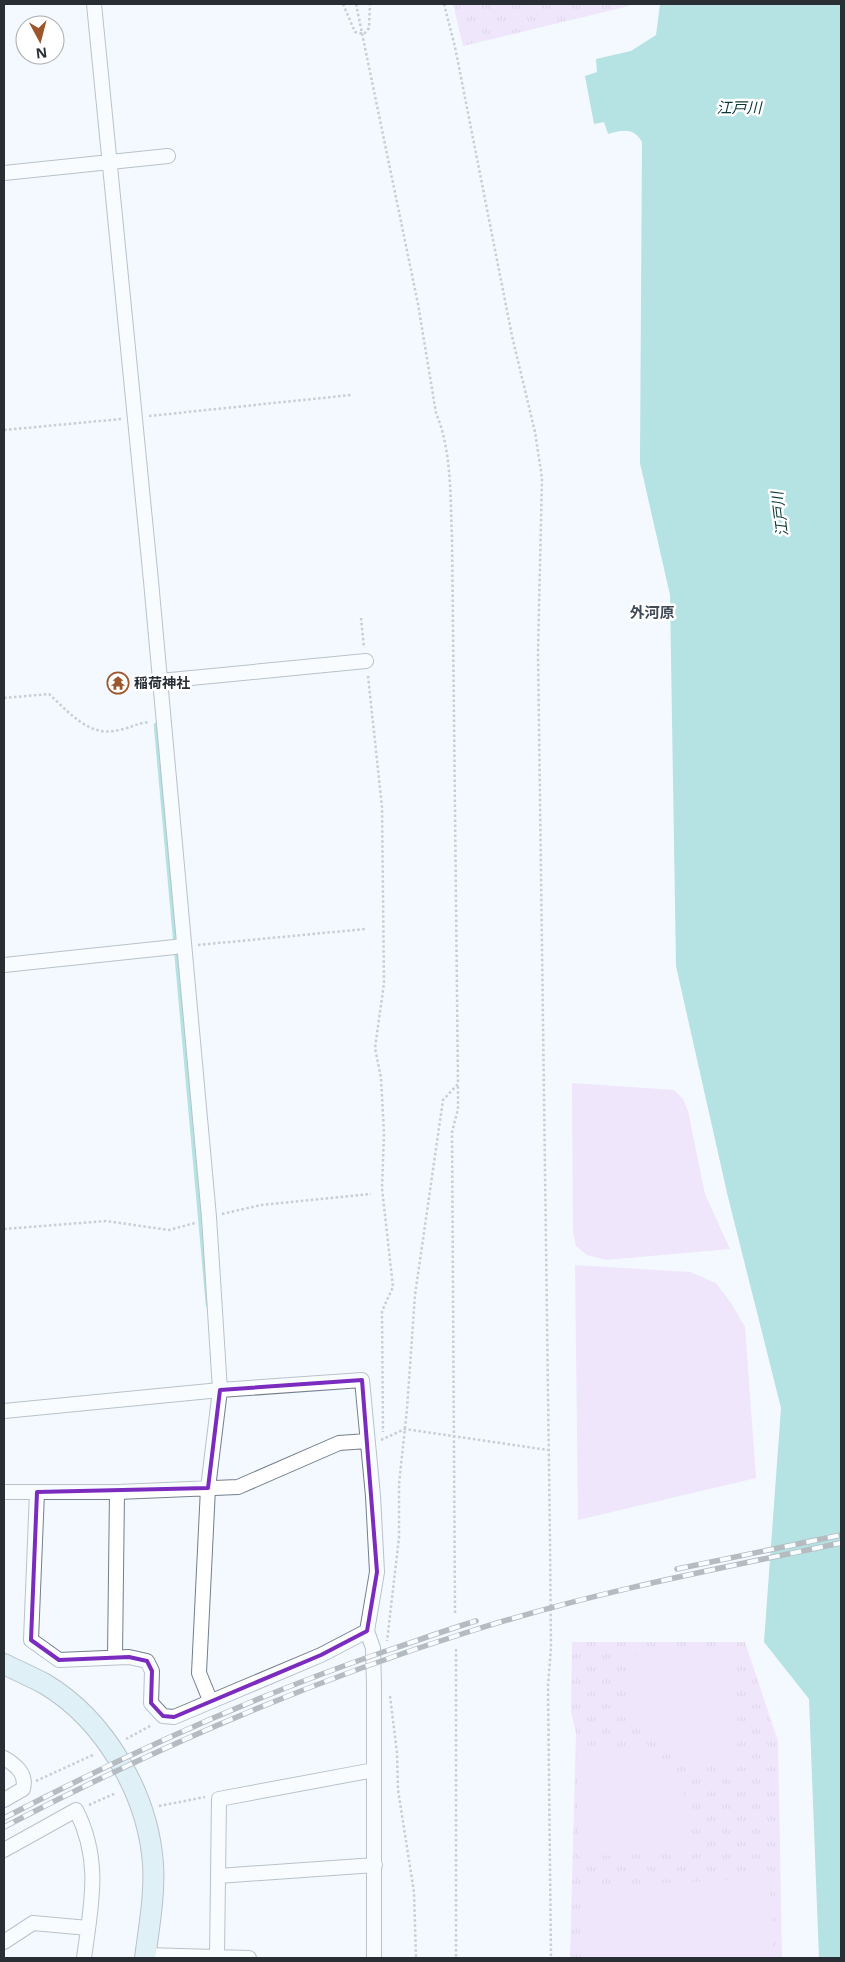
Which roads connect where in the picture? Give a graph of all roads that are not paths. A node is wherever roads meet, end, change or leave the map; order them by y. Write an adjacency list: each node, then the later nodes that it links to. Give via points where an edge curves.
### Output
1 (94, 4): 3 (street)
2 (168, 156): 3 (street)
3 (110, 163): 4 (street); 6 (street)
4 (4, 173)
5 (366, 661): 6 (street)
6 (160, 681): 7 (street)
7 (177, 947): 8 (street); 9 (street, via 209,1217)
8 (4, 965)
9 (220, 1390): 10 (street); 11 (street, via 362,1380); 12 (street)
10 (4, 1411)
11 (367, 1441): 12 (street, via 339,1443 238,1487); 16 (street, via 377,1572)
12 (208, 1488): 15 (street); 19 (street, via 198,1673)
13 (4, 1492): 14 (street)
14 (37, 1492): 15 (street); 17 (street, via 30,1640 59,1660)
15 (117, 1492): 17 (street)
16 (367, 1630): 19 (street, via 321,1654); 21 (street, via 373,1648)
17 (115, 1657): 19 (street, via 147,1661 152,1671 151,1703 163,1716 174,1717)
18 (4, 1664): 28 (street, via 46,1685 77,1709 101,1735 125,1771 147,1824 153,1864)
19 (210, 1700)
20 (4, 1758): 22 (street, via 22,1772 25,1782 24,1789)
21 (374, 1770): 24 (street); 25 (street, via 219,1798)
22 (4, 1800)
23 (4, 1850): 26 (street, via 76,1810 89,1842 94,1871)
24 (375, 1865): 25 (street); 32 (street)
25 (218, 1876): 30 (street)
26 (88, 1928): 27 (street, via 34,1923); 29 (street)
27 (4, 1942)
28 (145, 1957): 30 (street)
29 (84, 1958)
30 (217, 1958): 31 (street)
31 (249, 1958)
32 (374, 1958)

